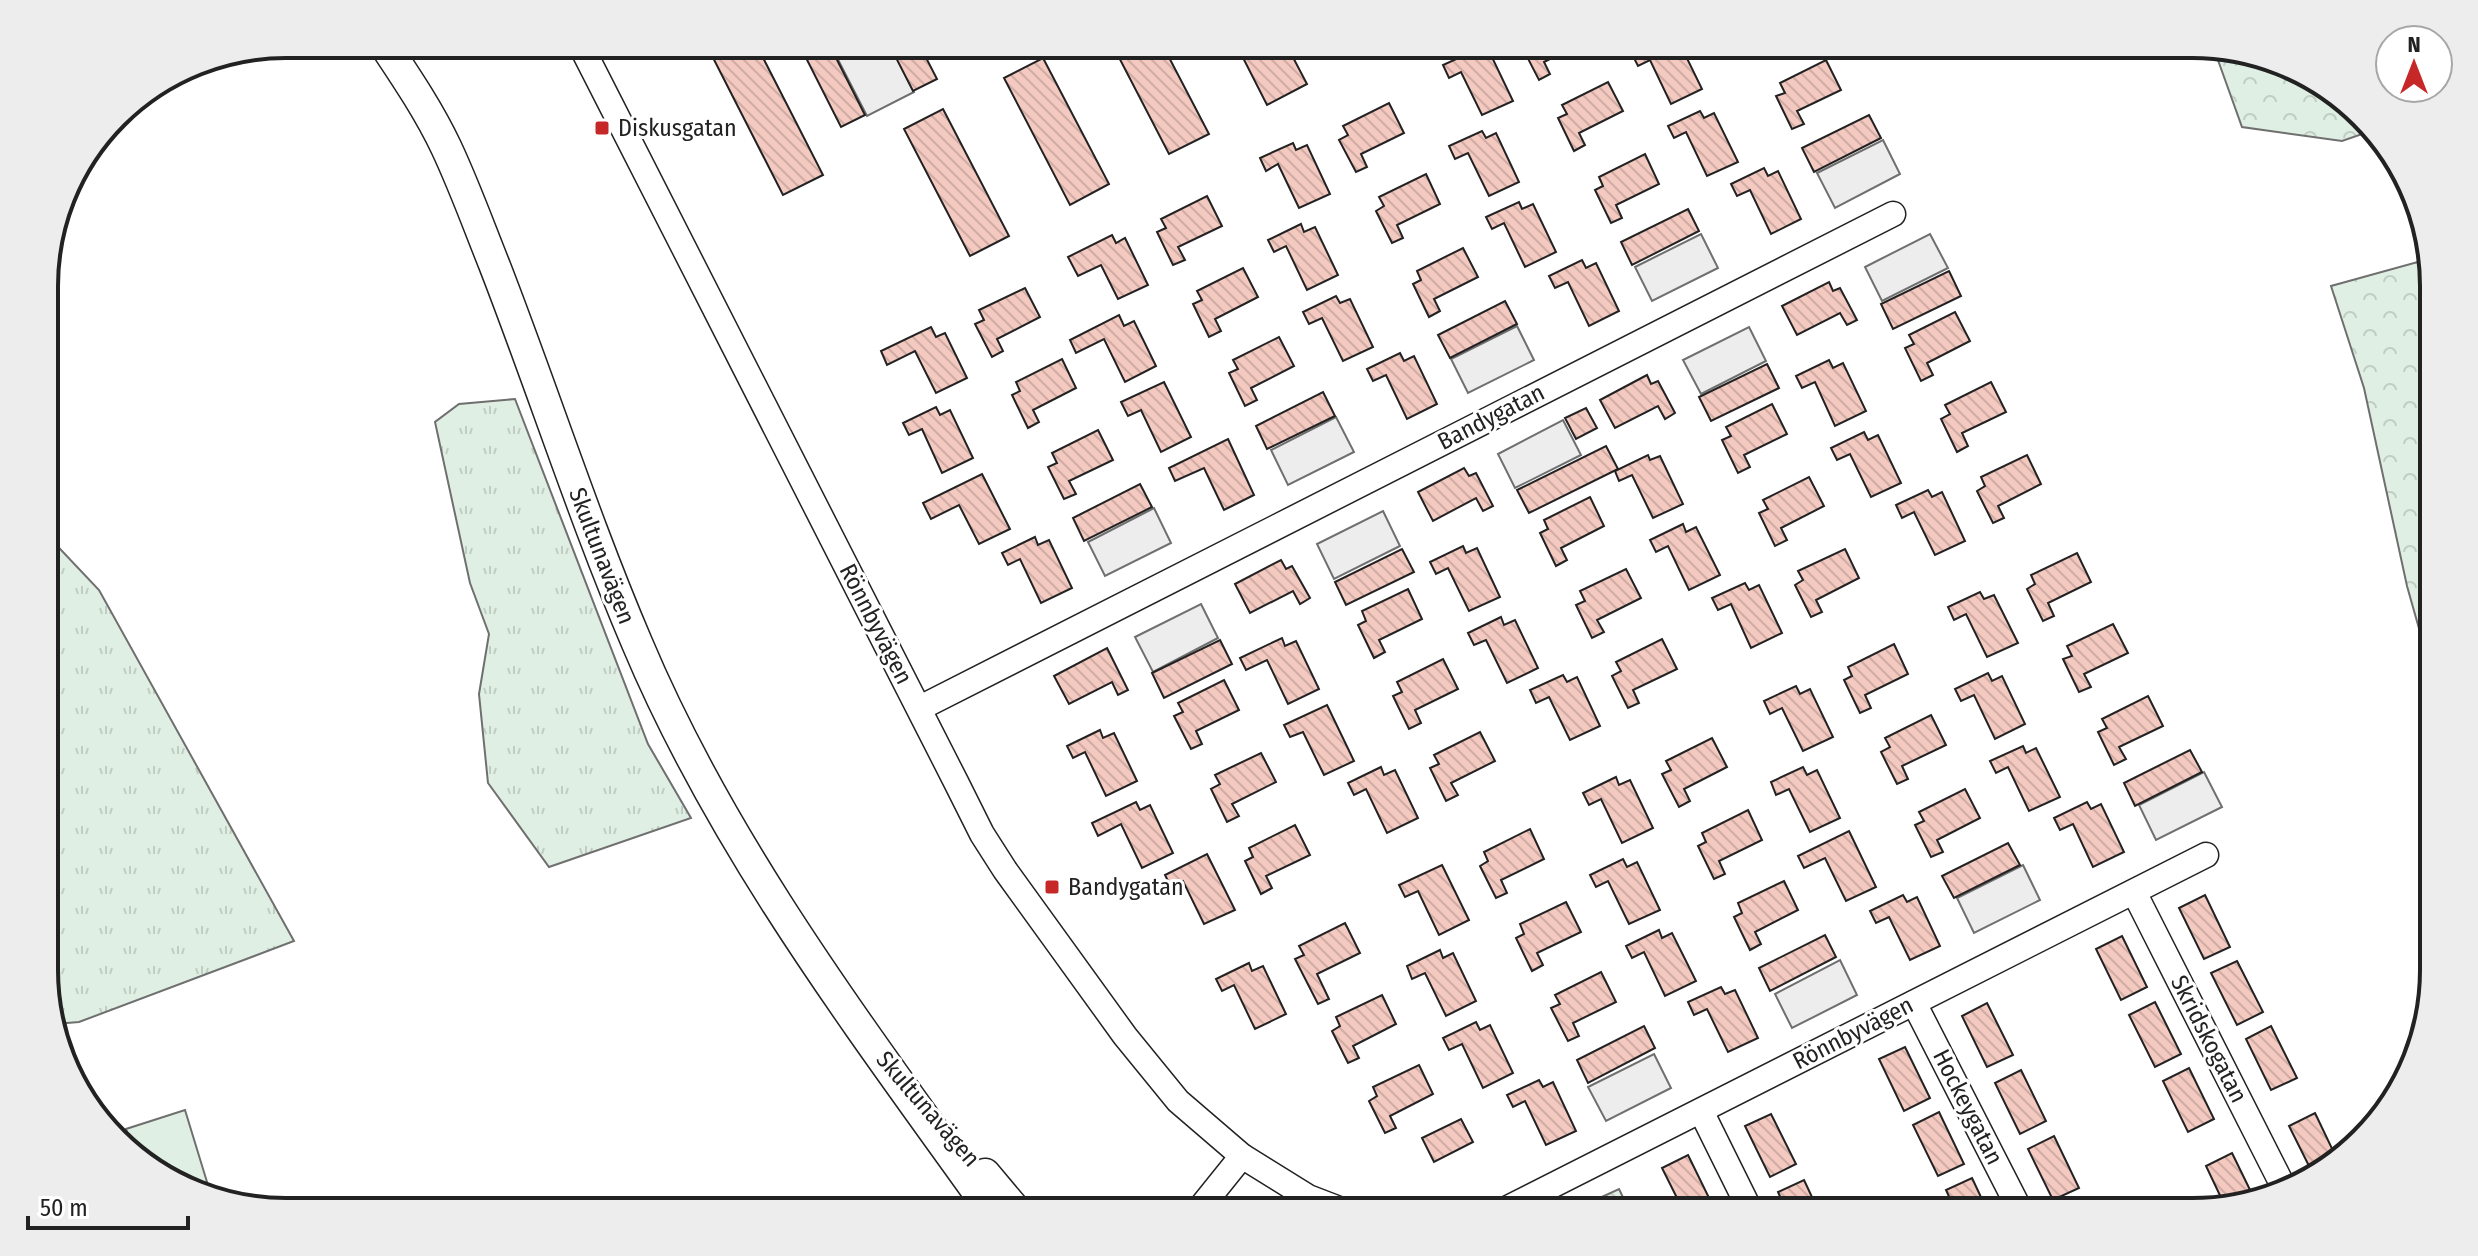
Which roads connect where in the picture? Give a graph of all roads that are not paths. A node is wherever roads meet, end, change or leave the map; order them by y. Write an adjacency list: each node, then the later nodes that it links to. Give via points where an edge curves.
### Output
1 (393, 58): 8 (main road, Skultunavägen, via 445,144 466,192 637,644 681,736 729,828)
2 (587, 58): 4 (street, Rönnbyvägen)
3 (1893, 214): 4 (street, Bandygatan)
4 (920, 708): 10 (street, Rönnbyvägen, via 982,834 1058,945 1178,1101)
5 (2206, 855): 6 (street, Rönnbyvägen)
6 (2134, 892): 7 (street, Rönnbyvägen); 11 (street, Skridskogatan)
7 (1914, 1003): 9 (street, Rönnbyvägen); 18 (street, Hockeygatan)
8 (871, 1043): 12 (main road, Skultunavägen); 13 (main road, Skultunavägen)
9 (1701, 1111): 16 (street, Rönnbyvägen); 17 (street)
10 (1242, 1156): 14 (street); 15 (street, Rönnbyvägen)
11 (2280, 1180)
12 (982, 1198)
13 (1005, 1198)
14 (1208, 1198)
15 (1311, 1198)
16 (1528, 1198)
17 (1744, 1198)
18 (2014, 1198)

